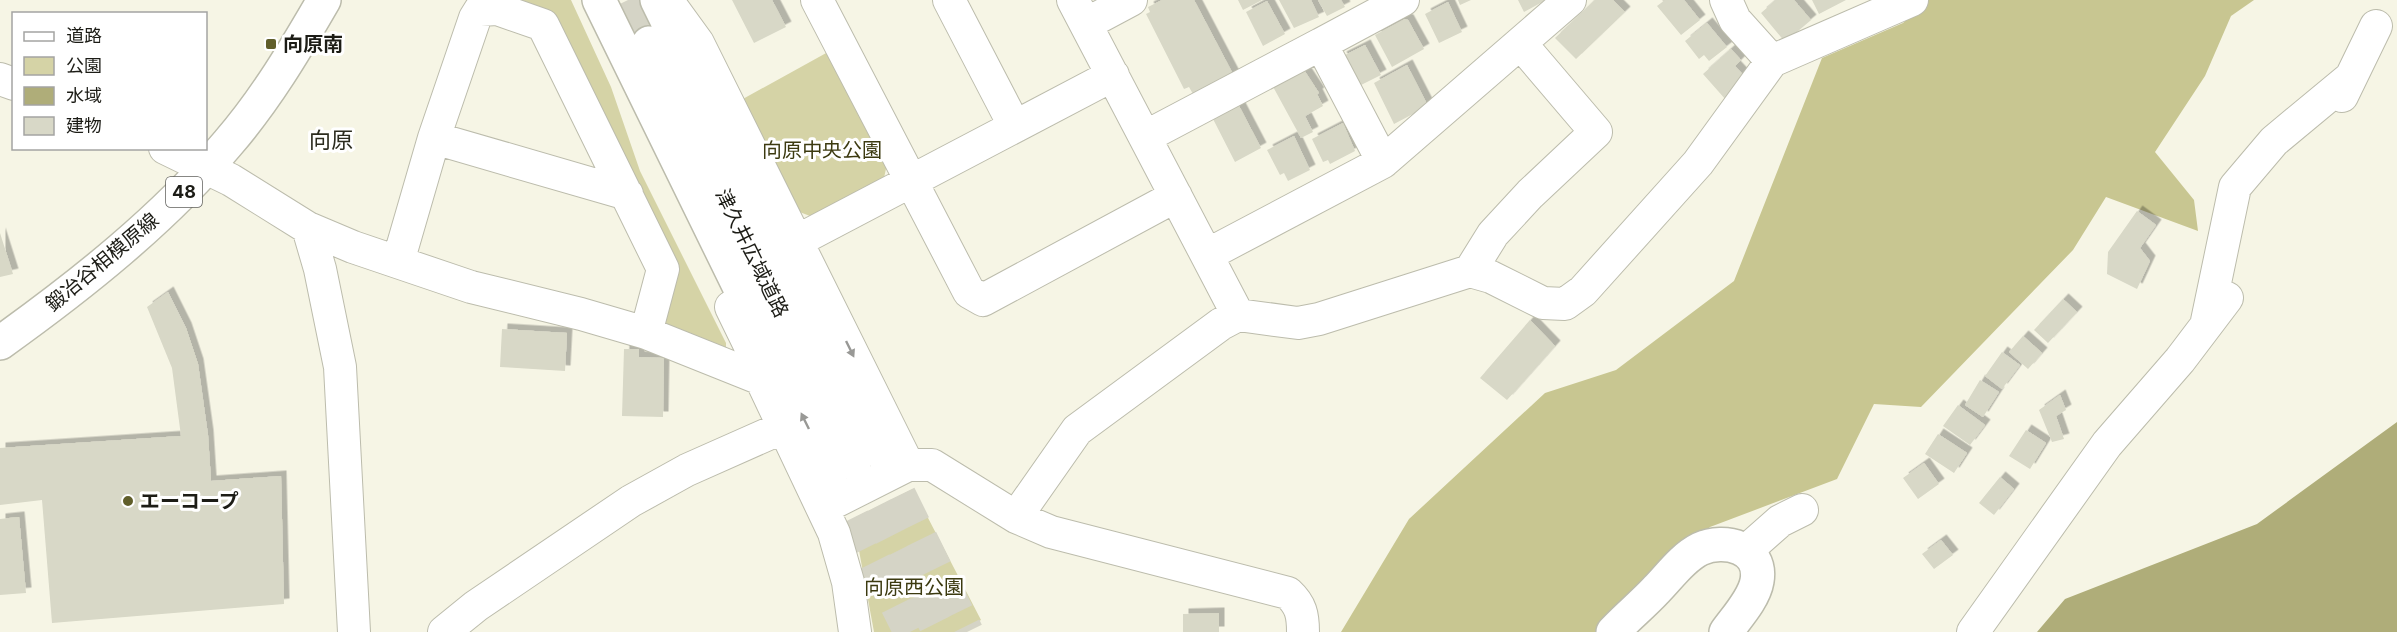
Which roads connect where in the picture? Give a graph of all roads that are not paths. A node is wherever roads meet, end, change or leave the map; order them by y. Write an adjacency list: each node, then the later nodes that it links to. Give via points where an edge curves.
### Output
1 (324, 0): 26 (main road, 鍛冶谷相模原線 / 48, via 267,93)
2 (599, 0): 14 (main road)
3 (657, 0): 14 (main road, via 854,462)
4 (667, 0): 31 (street, via 698,44)
5 (817, 0): 27 (street)
6 (949, 0): 21 (street)
7 (1131, 0): 12 (street)
8 (1403, 0): 15 (street)
9 (1570, 0): 16 (street)
10 (1726, 0): 17 (street, via 1736,20)
11 (1912, 0): 17 (street)
12 (1079, 12): 18 (street)
13 (2376, 26): 19 (street)
14 (634, 42): 40 (street, via 658,157 749,344)
15 (1321, 44): 22 (street); 25 (street)
16 (1521, 44): 25 (street); 34 (street, via 1596,132 1493,234)
17 (1772, 61): 34 (street, via 1698,162 1583,291 1565,304 1543,303)
18 (1113, 75): 21 (street); 22 (street)
19 (2350, 78): 20 (street); 37 (street, via 2274,141 2235,187)
20 (2337, 107)
21 (1014, 125): 27 (street)
22 (1145, 137): 29 (street)
23 (434, 138): 28 (street); 28 (street, via 475,18 480,10 497,9 543,25); 33 (street)
24 (169, 150): 26 (street)
25 (1383, 162): 32 (street)
26 (206, 168): 30 (street); 39 (main road, 鍛冶谷相模原線 / 48, via 157,217 53,305)
27 (911, 179): 29 (street, via 969,292 983,300); 31 (street)
28 (627, 194): 38 (street, via 663,269)
29 (1176, 196): 32 (street)
30 (308, 228): 33 (street); 47 (street, via 340,367)
31 (797, 241): 42 (street, one-way to 42)
32 (1207, 255): 36 (street)
33 (398, 262): 38 (street, via 471,287)
34 (1470, 271): 36 (street, via 1319,320 1298,323)
35 (2228, 298): 37 (street)
36 (1238, 315): 45 (street, via 1077,430)
37 (2205, 330): 53 (street, via 2107,444)
38 (646, 333): 40 (street)
39 (0, 343)
40 (761, 379): 41 (street)
41 (784, 427): 43 (street); 48 (street, via 687,470 631,501)
42 (908, 465): 43 (street); 45 (street, via 932,465)
43 (823, 508): 49 (street, via 843,562)
44 (1802, 510): 46 (street, via 1780,521)
45 (1017, 517): 50 (street, via 1051,532 1288,593 1303,616)
46 (1746, 551): 51 (main road, via 1732,544 1698,550); 52 (main road, via 1756,564 1757,582)
47 (354, 632)
48 (444, 632)
49 (855, 632)
50 (1303, 632)
51 (1613, 632)
52 (1725, 632)
53 (1973, 632)

